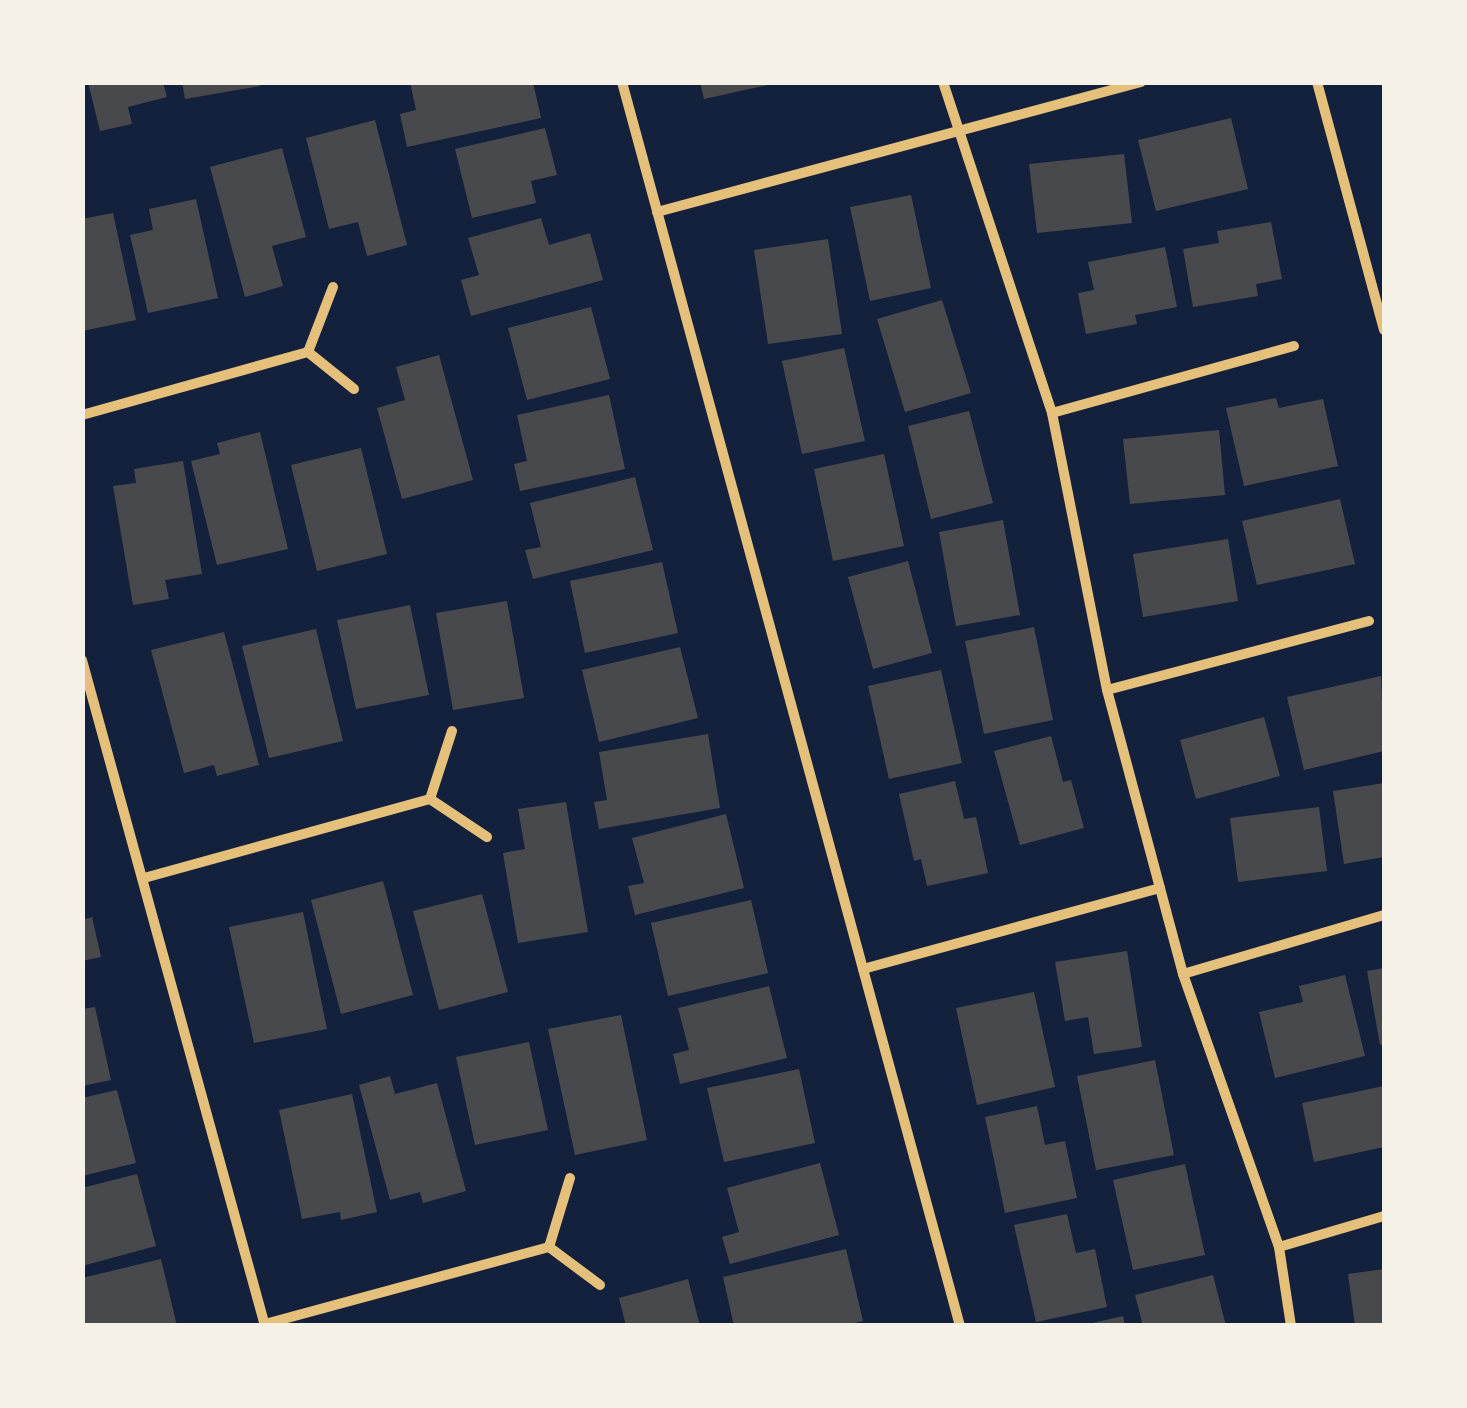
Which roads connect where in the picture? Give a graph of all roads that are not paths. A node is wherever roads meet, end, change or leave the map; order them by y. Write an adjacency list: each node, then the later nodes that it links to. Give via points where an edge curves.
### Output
1 (622, 82): 6 (street)
2 (943, 82): 5 (street)
3 (1141, 82): 5 (street)
4 (1317, 82): 8 (street)
5 (956, 129): 6 (street); 12 (street)
6 (658, 212): 23 (street)
7 (332, 287): 10 (street)
8 (1384, 330)
9 (1294, 346): 12 (street)
10 (308, 352): 11 (street); 13 (street)
11 (354, 388)
12 (1052, 413): 16 (street)
13 (82, 415)
14 (1369, 621): 16 (street)
15 (82, 660): 20 (street)
16 (1107, 690): 21 (street)
17 (452, 732): 18 (street)
18 (430, 800): 19 (street); 20 (street)
19 (487, 838)
20 (144, 878): 30 (street)
21 (1160, 888): 23 (street); 24 (street)
22 (1384, 915): 24 (street)
23 (864, 969): 31 (street)
24 (1183, 974): 28 (street)
25 (570, 1178): 27 (street)
26 (1384, 1216): 28 (street)
27 (549, 1247): 29 (street); 30 (street)
28 (1280, 1247): 32 (street)
29 (600, 1285)
30 (265, 1325)
31 (960, 1326)
32 (1291, 1326)

